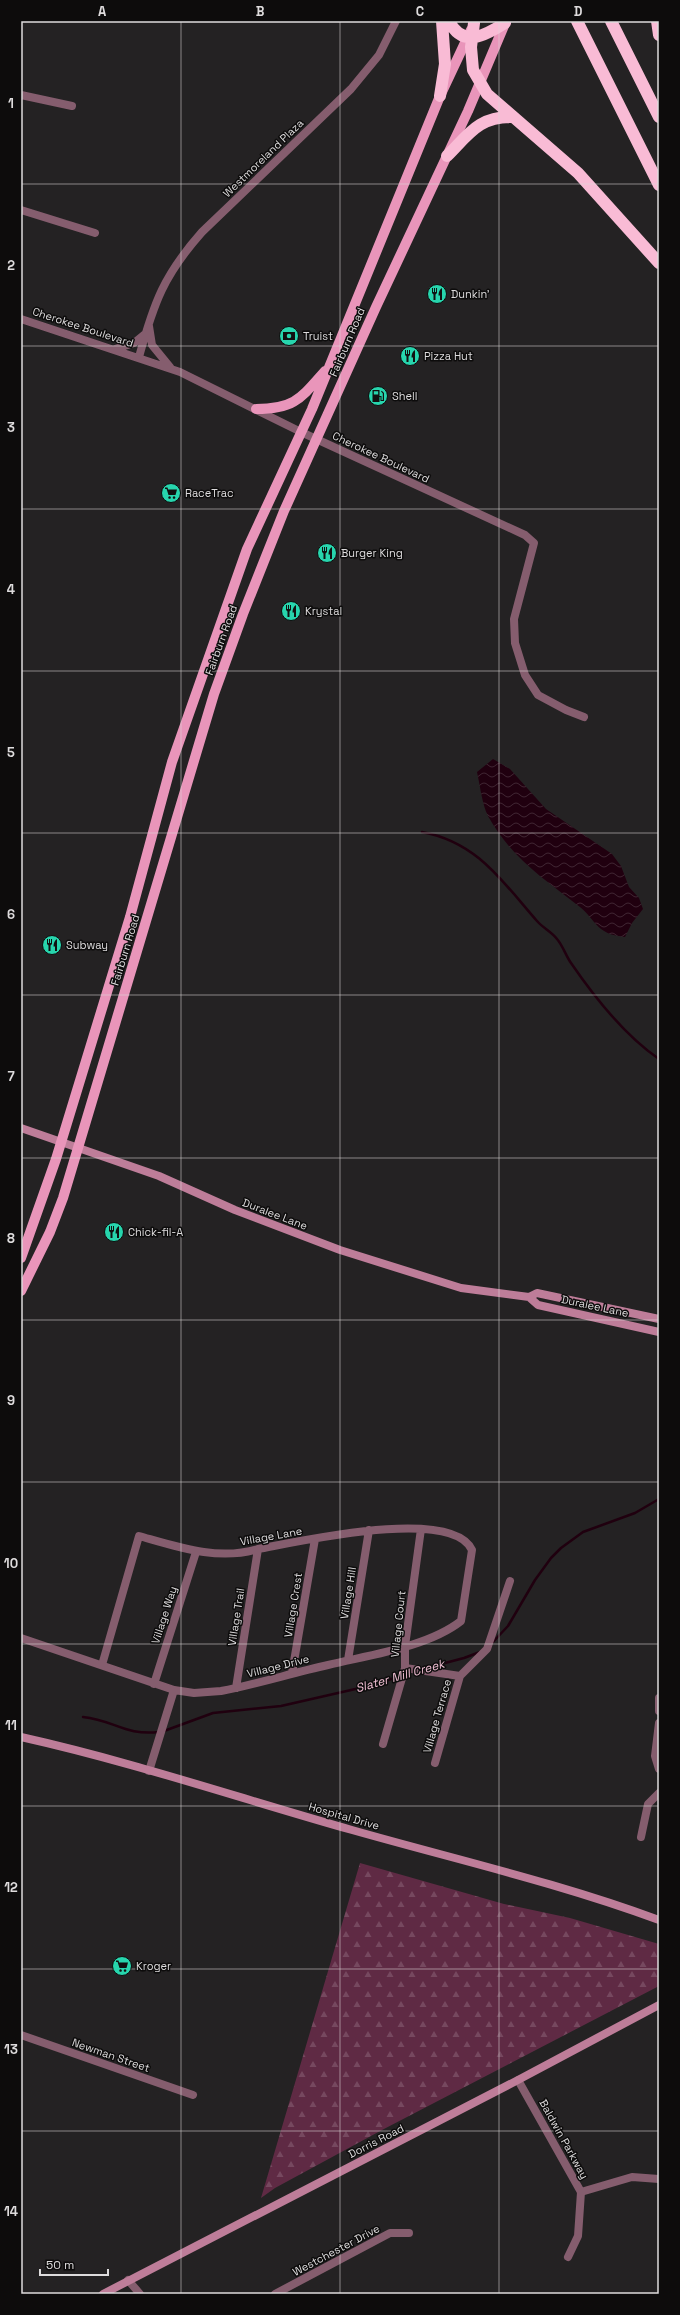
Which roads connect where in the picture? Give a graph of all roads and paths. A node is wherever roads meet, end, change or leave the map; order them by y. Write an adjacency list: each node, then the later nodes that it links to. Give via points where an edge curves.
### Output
1 (396, 21): 22 (street, Westmoreland Plaza, via 379,55 351,89 179,257)
2 (442, 21): 13 (highway, via 445,64)
3 (449, 21): 10 (highway, via 457,32)
4 (577, 21): 18 (highway)
5 (611, 21): 16 (highway)
6 (657, 21): 9 (highway)
7 (475, 22): 10 (highway)
8 (506, 22): 10 (highway, via 484,35); 11 (main road, Fairburn Road)
9 (659, 35)
10 (470, 37): 11 (highway, via 473,70); 13 (main road, Fairburn Road)
11 (480, 84): 15 (highway, via 494,101); 17 (main road, Fairburn Road)
12 (21, 95): 14 (street)
13 (440, 96): 27 (main road, Fairburn Road)
14 (72, 106)
15 (514, 117): 17 (highway, via 494,118 481,123); 21 (highway, via 578,173)
16 (659, 118)
17 (447, 156): 31 (main road, Fairburn Road)
18 (659, 185)
19 (21, 210): 20 (street)
20 (95, 233)
21 (659, 263)
22 (150, 314): 24 (street, Westmoreland Plaza); 28 (street, Westmoreland Plaza, via 149,331 152,345)
23 (21, 319): 25 (street, Cherokee Boulevard)
24 (145, 333): 25 (street, via 134,343); 26 (street, Westmoreland Plaza)
25 (115, 349): 26 (street, Cherokee Boulevard)
26 (139, 357): 28 (street, Cherokee Boulevard)
27 (330, 365): 29 (main road, via 291,405 279,409); 30 (main road, Fairburn Road)
28 (170, 368): 29 (street, Cherokee Boulevard)
29 (256, 409): 30 (street, Cherokee Boulevard)
30 (301, 432): 31 (street, Cherokee Boulevard); 34 (main road, Fairburn Road, via 247,549 178,744 130,916)
31 (317, 439): 32 (street, Cherokee Boulevard, via 525,536 534,543 514,619 515,643 526,676 538,695); 35 (main road, Fairburn Road, via 262,562 214,694)
32 (584, 717)
33 (21, 1128): 34 (street, Duralee Lane)
34 (61, 1141): 35 (street, Duralee Lane); 36 (main road, Fairburn Road)
35 (78, 1147): 37 (main road, Fairburn Road, via 50,1232); 38 (street, Duralee Lane, via 159,1176 242,1213 340,1250 461,1288)
36 (21, 1258)
37 (21, 1291)
38 (529, 1297): 39 (street, Duralee Lane, via 537,1293); 40 (street, Duralee Lane, via 538,1305)
39 (659, 1319)
40 (659, 1332)
41 (421, 1529): 42 (street, Village Lane); 44 (street, Village Lane, via 460,1536); 49 (street, Village Court)
42 (369, 1530): 43 (street, Village Lane); 50 (street, Village Hill)
43 (315, 1539): 45 (street, Village Lane); 53 (street, Village Crest)
44 (468, 1542): 49 (street, Village Drive, via 472,1550 461,1621 439,1635)
45 (258, 1549): 46 (street, Village Lane, via 243,1553); 56 (street, Village Trail)
46 (196, 1552): 51 (street, Village Lane, via 139,1536); 55 (street, Village Way)
47 (510, 1580): 54 (street, Village Terrace, via 487,1649)
48 (21, 1638): 51 (street, Village Drive)
49 (405, 1646): 50 (street, Village Drive); 52 (street, Village Court)
50 (348, 1660): 53 (street, Village Drive)
51 (102, 1665): 55 (street, Village Drive)
52 (404, 1668): 54 (street, Village Terrace); 62 (street, Village Court)
53 (292, 1674): 56 (street, Village Drive)
54 (460, 1676): 63 (street, Village Terrace)
55 (154, 1684): 57 (street, Village Drive)
56 (236, 1688): 57 (street, Village Drive, via 194,1693)
57 (174, 1690): 65 (street)
58 (659, 1698): 59 (street)
59 (659, 1711)
60 (659, 1723): 64 (street, via 654,1756)
61 (21, 1737): 65 (street, Hospital Drive)
62 (383, 1744)
63 (435, 1763)
64 (659, 1769)
65 (149, 1771): 68 (street, Hospital Drive, via 613,1903)
66 (659, 1792): 67 (street, via 648,1804)
67 (641, 1837)
68 (659, 1920)
69 (659, 2004): 71 (street, Dorris Road)
70 (21, 2035): 72 (street, Newman Street)
71 (518, 2080): 74 (street, Baldwin Parkway); 77 (street, Dorris Road)
72 (193, 2095)
73 (659, 2179): 74 (street, via 632,2177)
74 (581, 2192): 76 (street, Baldwin Parkway, via 578,2236)
75 (409, 2233): 80 (street, Westchester Drive, via 390,2233)
76 (568, 2257)
77 (128, 2280): 78 (street, Dorris Road); 79 (street)
78 (103, 2294)
79 (140, 2294)
80 (275, 2294)

